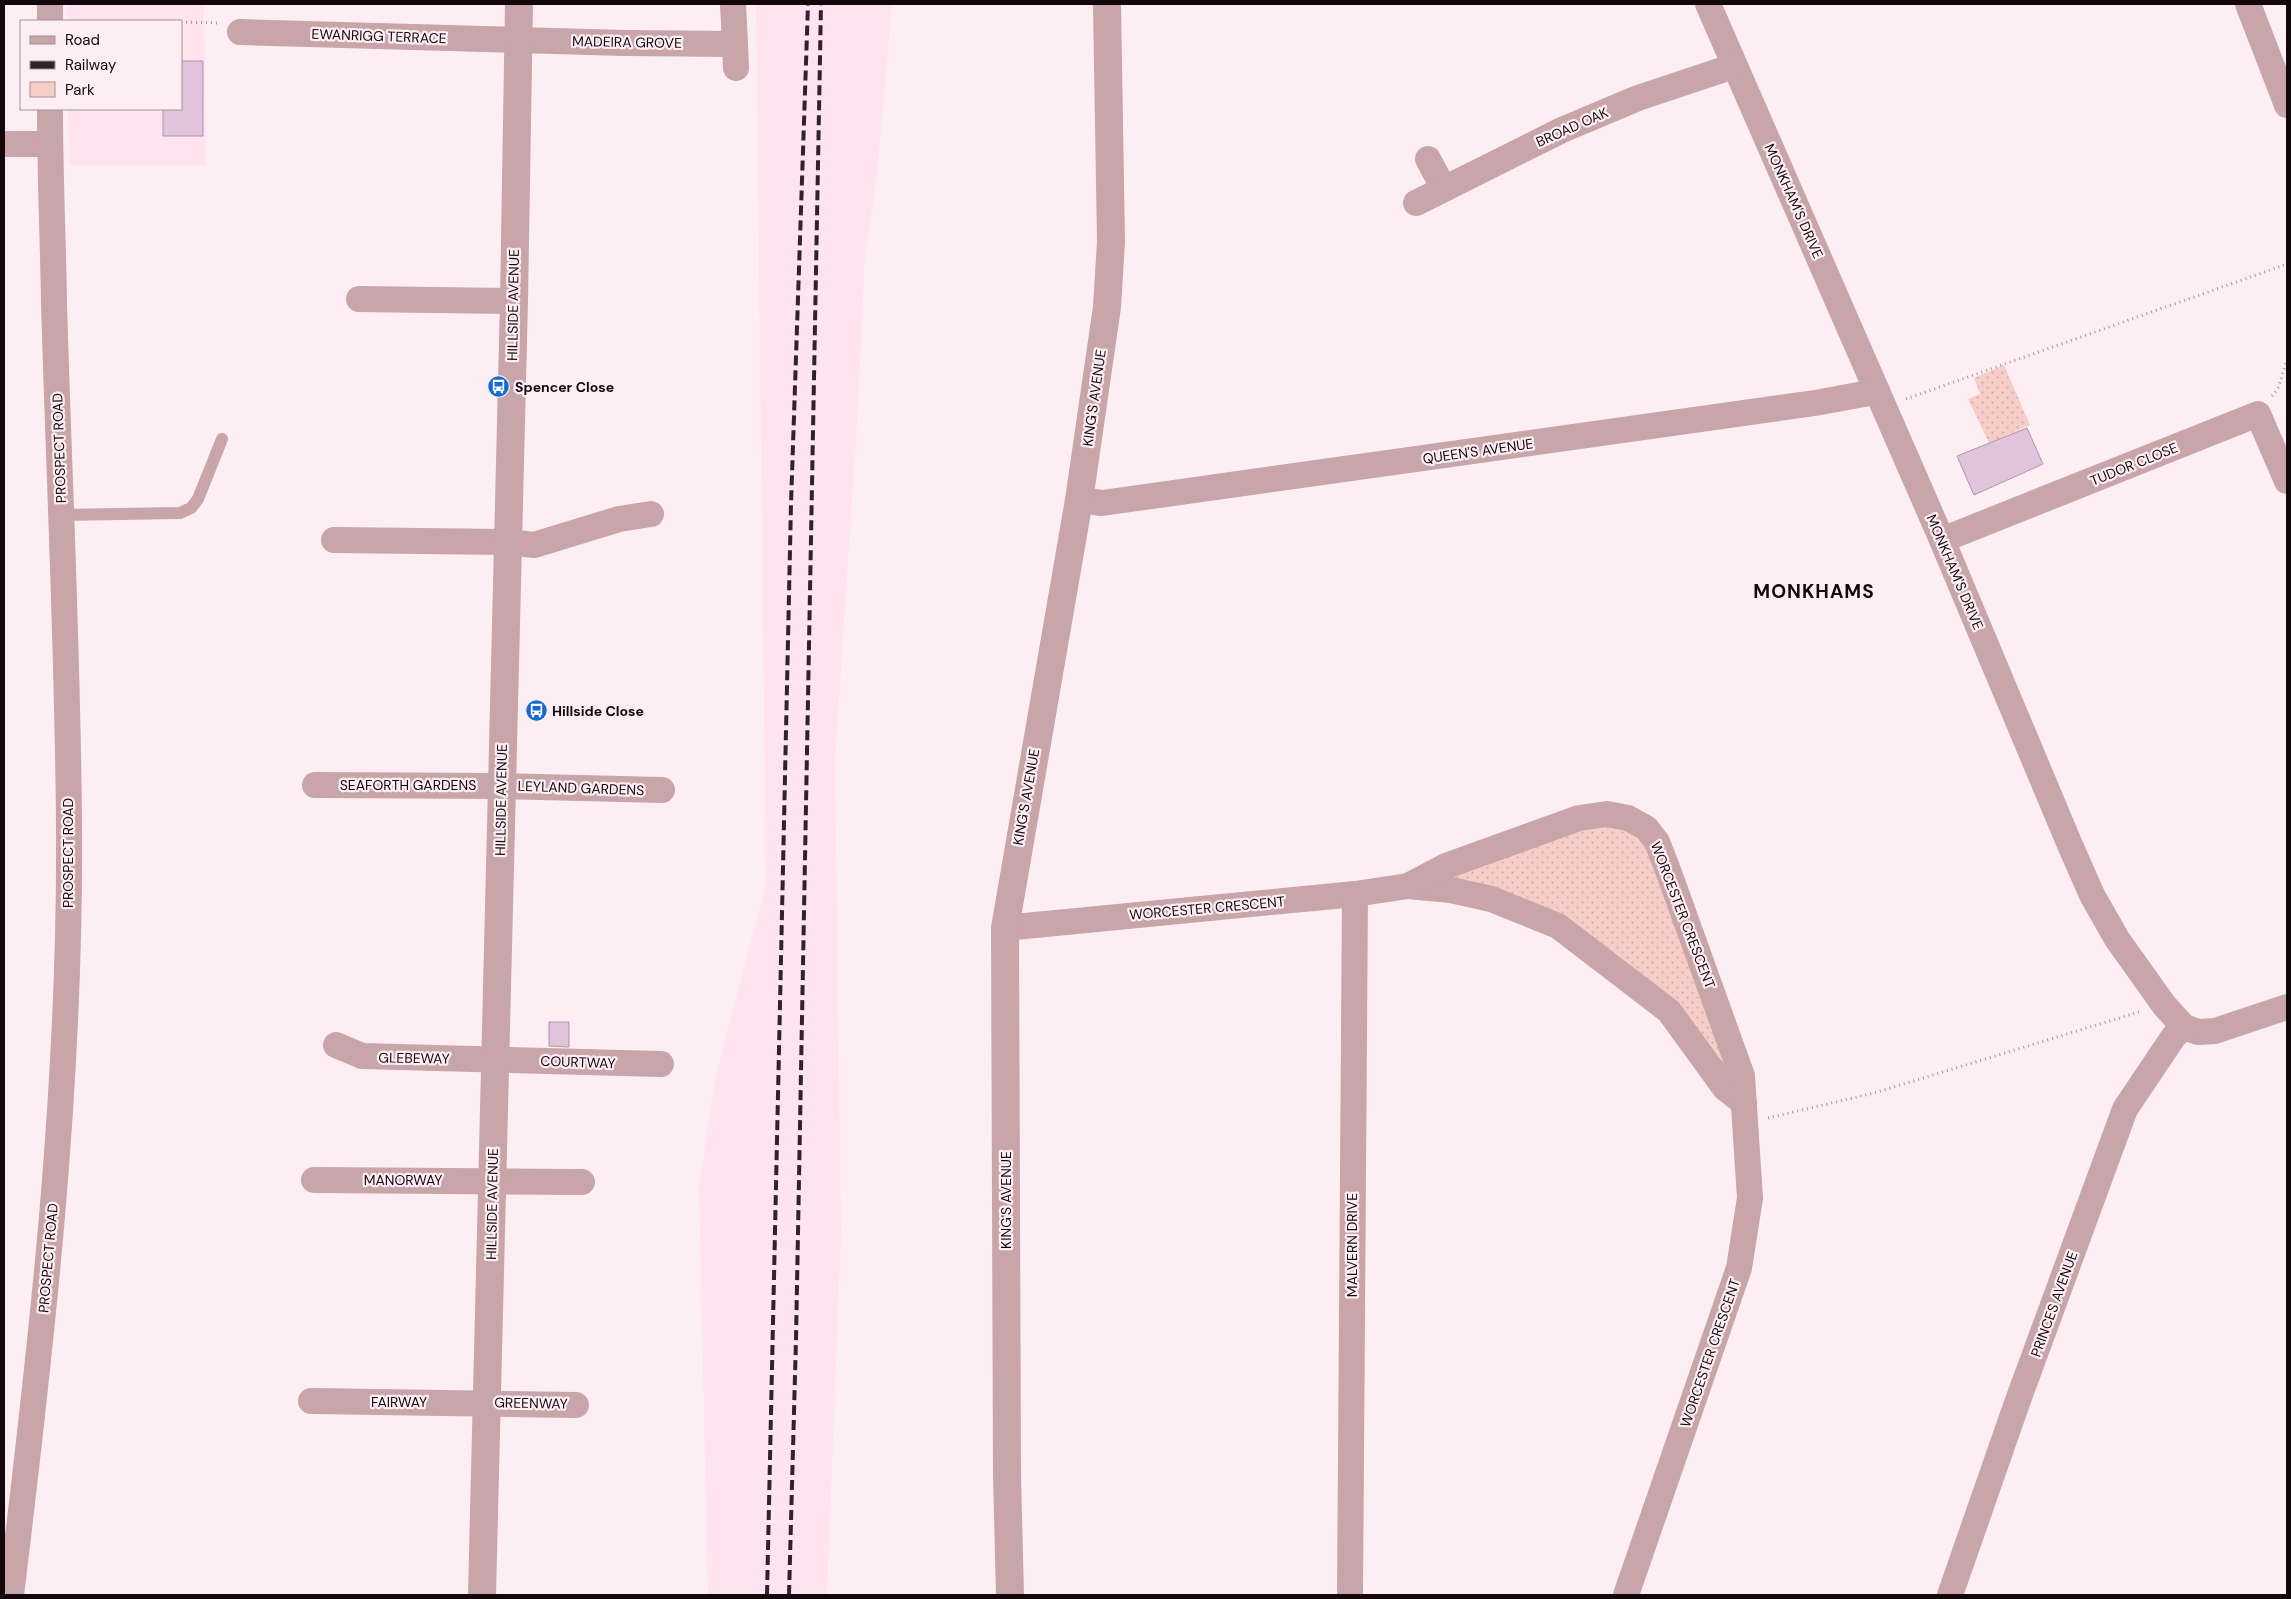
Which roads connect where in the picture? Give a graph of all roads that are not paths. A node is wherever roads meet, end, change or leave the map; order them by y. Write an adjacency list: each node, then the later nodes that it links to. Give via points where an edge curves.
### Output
1 (50, 4): 7 (street)
2 (519, 4): 9 (street, HILLSIDE AVENUE)
3 (733, 4): 9 (street, MADEIRA GROVE, via 736,56)
4 (1107, 4): 23 (street, KING'S AVENUE, via 1111,242 1108,307)
5 (1708, 4): 10 (street, MONKHAM'S DRIVE)
6 (2248, 4): 11 (street)
7 (50, 20)
8 (240, 32): 9 (street, EWANRIGG TERRACE)
9 (518, 40): 19 (street, HILLSIDE AVENUE)
10 (1734, 66): 16 (street, BROAD OAK, via 1604,112); 20 (street, MONKHAM'S DRIVE)
11 (2287, 105)
12 (50, 110): 14 (street, PROSPECT ROAD)
13 (4, 144): 14 (street)
14 (50, 144): 25 (street, PROSPECT ROAD)
15 (1428, 159): 16 (street)
16 (1444, 189): 17 (street, BROAD OAK)
17 (1416, 203)
18 (360, 299): 19 (street)
19 (514, 301): 28 (street, HILLSIDE AVENUE)
20 (1880, 398): 23 (street, QUEEN'S AVENUE, via 1864,394 1362,468 1102,503); 27 (street, MONKHAM'S DRIVE)
21 (222, 440): 25 (lane, via 198,499 185,511)
22 (2287, 481): 27 (street, TUDOR CLOSE, via 2258,414)
23 (1079, 500): 34 (street, KING'S AVENUE)
24 (651, 514): 28 (street, via 619,519 534,545)
25 (60, 515): 47 (street, PROSPECT ROAD, via 69,827 64,1080 38,1368)
26 (334, 540): 28 (street)
27 (1942, 540): 36 (street, MONKHAM'S DRIVE, via 2092,896 2117,939 2164,1005)
28 (508, 542): 30 (street, HILLSIDE AVENUE)
29 (315, 785): 30 (street, SEAFORTH GARDENS)
30 (501, 786): 31 (street, LEYLAND GARDENS); 38 (street, HILLSIDE AVENUE)
31 (662, 790)
32 (1408, 886): 33 (street, WORCESTER CRESCENT); 40 (street, WORCESTER CRESCENT, via 1451,890 1491,899 1558,926 1669,1011); 40 (street, WORCESTER CRESCENT, via 1446,866 1578,818 1606,814 1628,818 1646,828 1657,842 1727,1030 1742,1076)
33 (1355, 894): 34 (street, WORCESTER CRESCENT); 51 (street, MALVERN DRIVE)
34 (1005, 928): 50 (street, KING'S AVENUE)
35 (2287, 1007): 36 (street, via 2215,1031 2198,1032)
36 (2184, 1027): 53 (street, PRINCES AVENUE, via 2174,1036 2125,1109)
37 (336, 1045): 38 (street, GLEBEWAY, via 362,1056)
38 (495, 1059): 39 (street, COURTWAY); 42 (street, HILLSIDE AVENUE)
39 (662, 1064)
40 (1745, 1113): 52 (street, WORCESTER CRESCENT, via 1750,1198 1739,1268)
41 (314, 1180): 42 (street, MANORWAY)
42 (492, 1180): 43 (street, MANORWAY); 45 (street, HILLSIDE AVENUE)
43 (582, 1182)
44 (311, 1401): 45 (street, FAIRWAY)
45 (486, 1402): 46 (street, GREENWAY); 49 (street, HILLSIDE AVENUE)
46 (576, 1405)
47 (11, 1531): 48 (street, PROSPECT ROAD)
48 (11, 1595)
49 (482, 1595)
50 (1010, 1595)
51 (1350, 1595)
52 (1626, 1595)
53 (1950, 1595)

